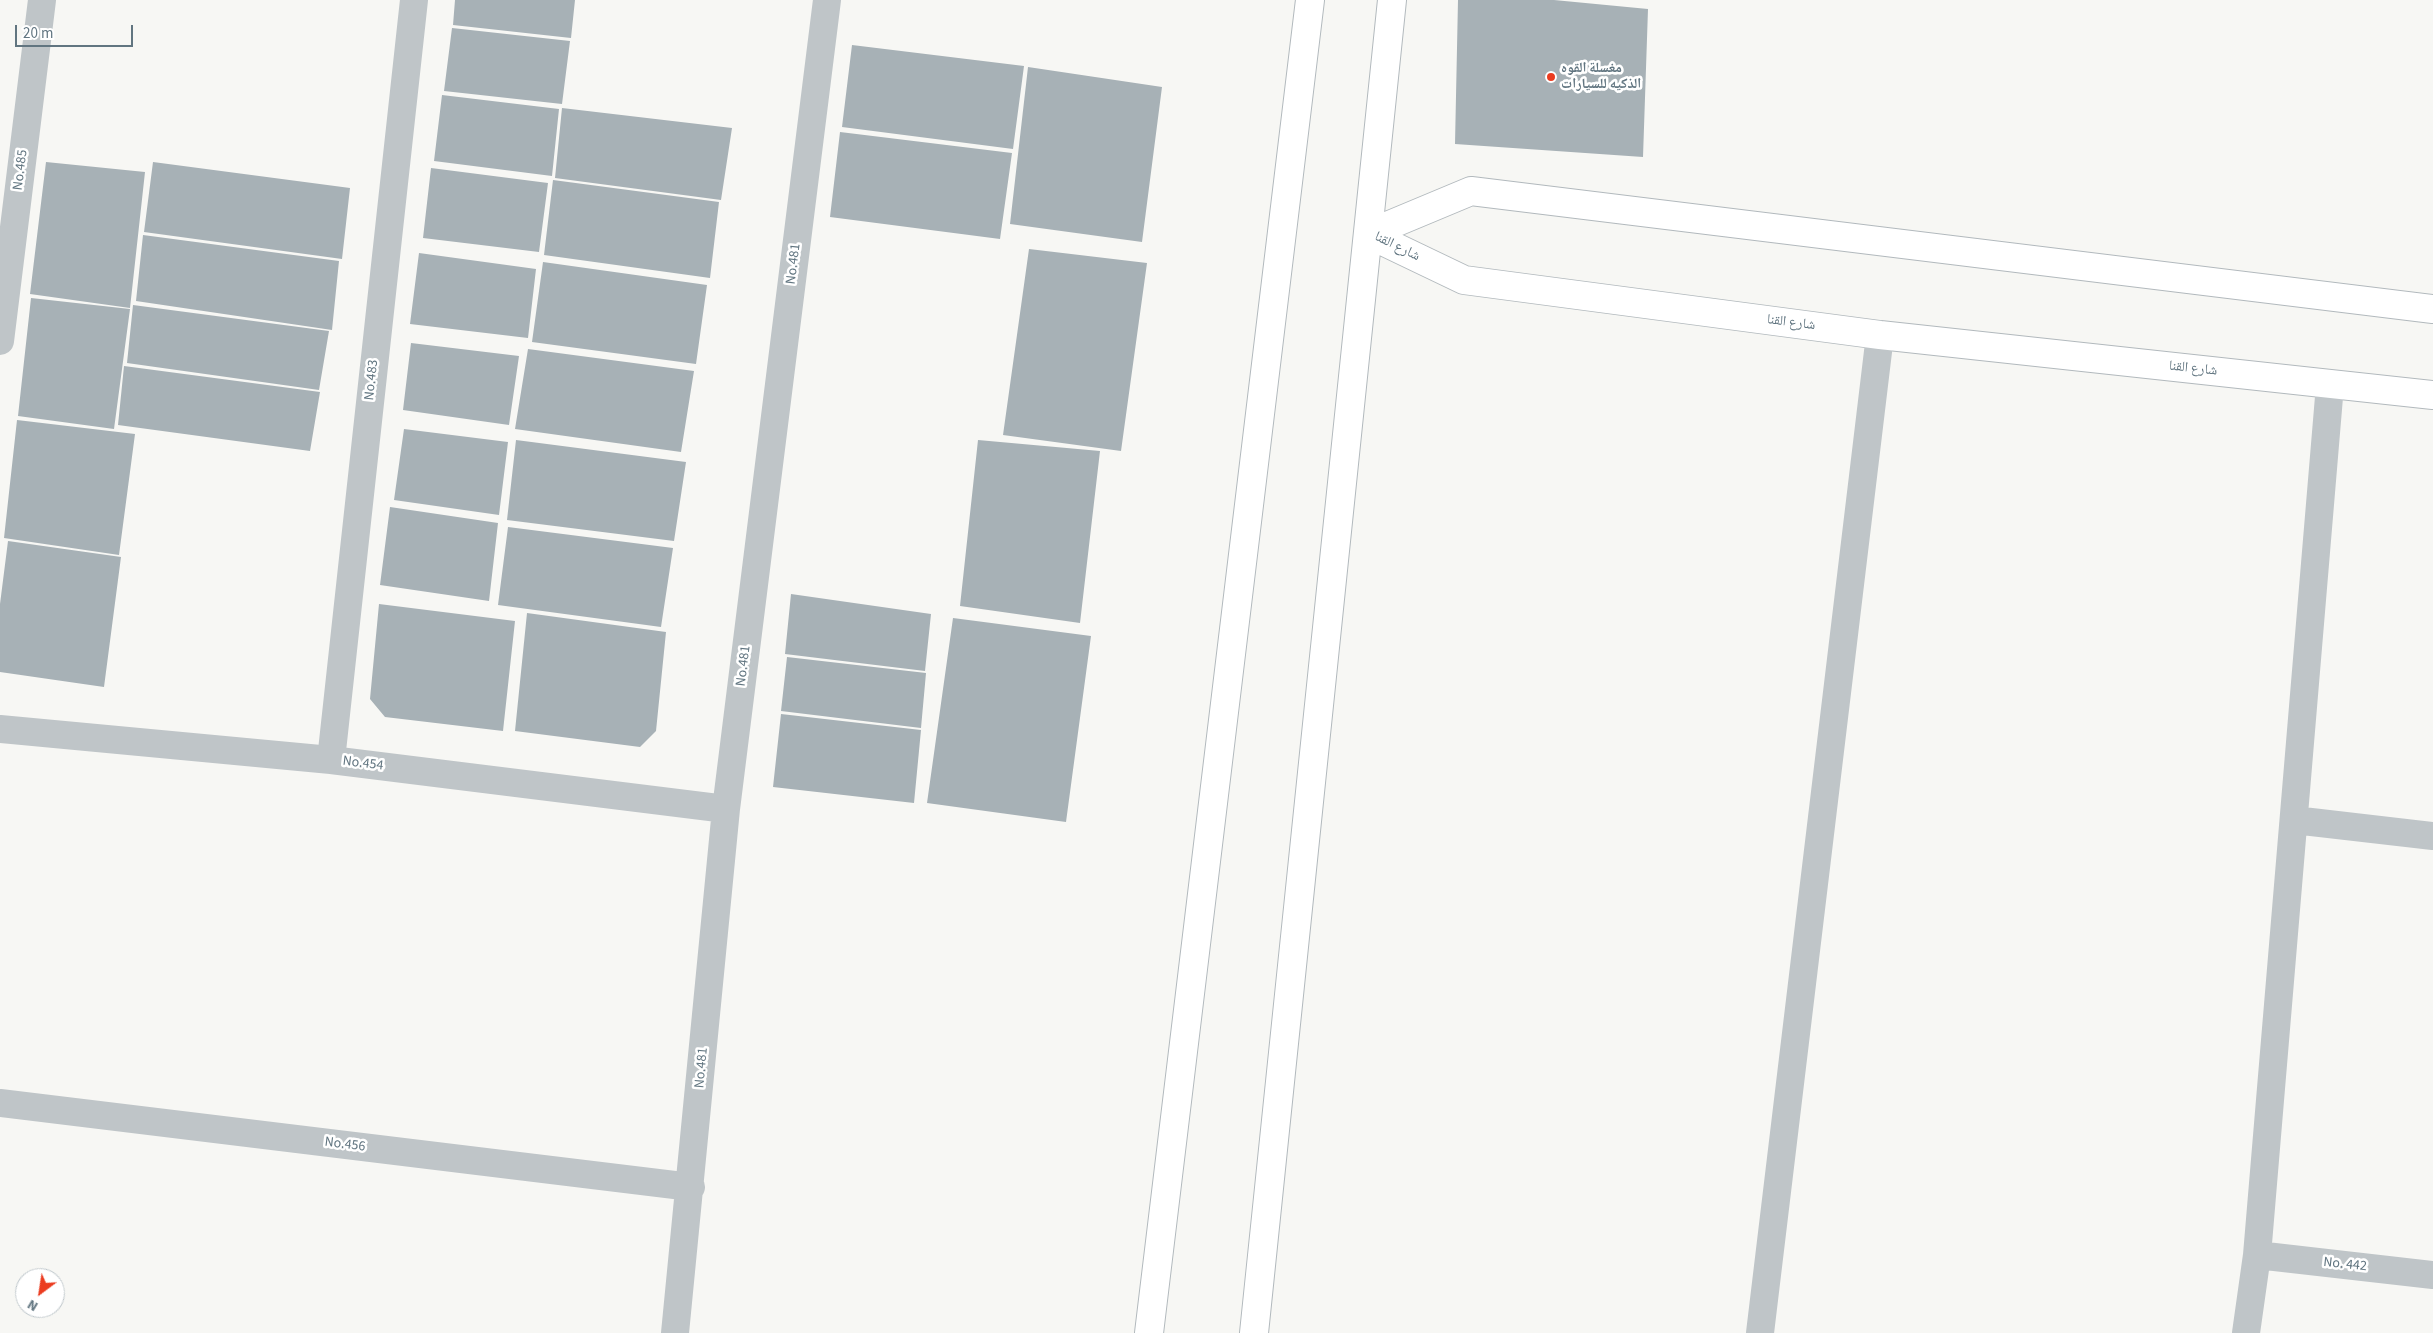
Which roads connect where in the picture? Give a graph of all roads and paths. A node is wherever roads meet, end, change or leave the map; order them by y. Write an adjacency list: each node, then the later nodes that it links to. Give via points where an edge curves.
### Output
1 (42, 0): 9 (street, No.485)
2 (414, 0): 13 (street, No.483)
3 (827, 0): 14 (street, No.481)
4 (1310, 0): 22 (street)
5 (1392, 0): 6 (street)
6 (1368, 234): 7 (street, شارع القنا, via 1471,191); 8 (street, شارع القنا, via 1464,280); 23 (street)
7 (2433, 309)
8 (1880, 335): 10 (street, شارع القنا); 24 (street)
9 (0, 341)
10 (2330, 385): 11 (street, شارع القنا); 15 (street)
11 (2433, 395)
12 (0, 729): 13 (street, No.454)
13 (331, 760): 14 (street, No.454)
14 (726, 809): 18 (street, No.481)
15 (2294, 820): 16 (street); 19 (street)
16 (2433, 836)
17 (0, 1103): 18 (street, No.456)
18 (690, 1187): 21 (street, No.481)
19 (2257, 1255): 20 (street, No. 442); 25 (street)
20 (2433, 1275)
21 (676, 1333)
22 (1149, 1333)
23 (1254, 1333)
24 (1760, 1333)
25 (2246, 1333)

